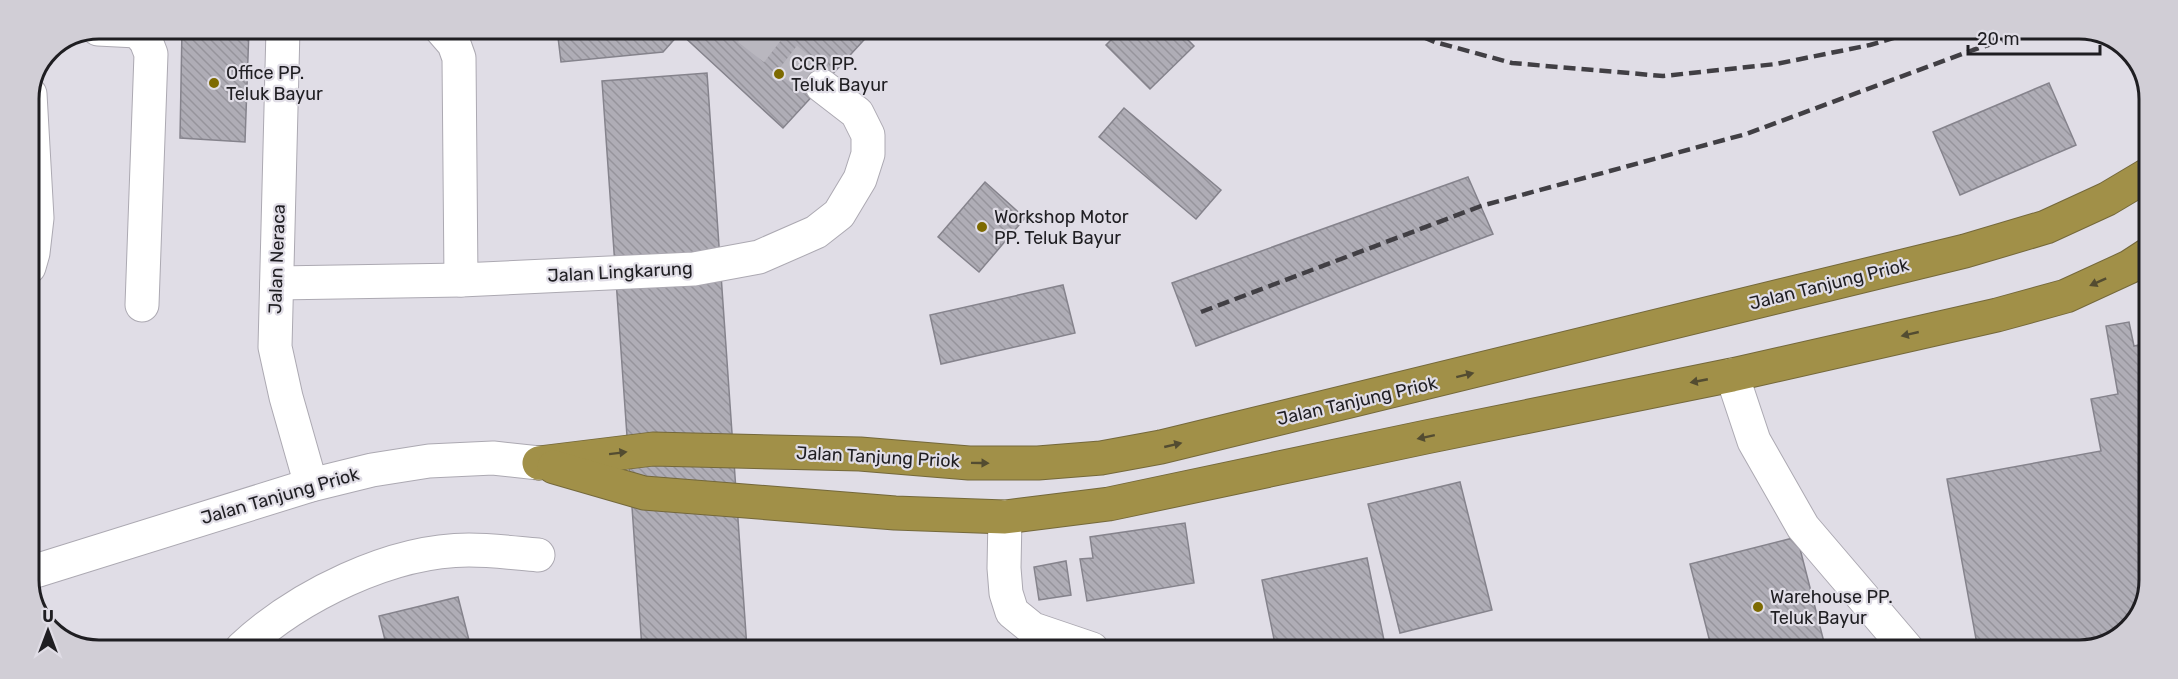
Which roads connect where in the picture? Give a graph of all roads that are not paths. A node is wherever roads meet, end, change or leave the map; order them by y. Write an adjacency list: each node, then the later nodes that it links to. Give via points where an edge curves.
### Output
1 (144, 39): 9 (street, via 151,54)
2 (283, 39): 8 (street, Jalan Neraca)
3 (450, 39): 7 (street, via 459,58)
4 (822, 86): 7 (street, Jalan Lingkarung, via 857,113 868,135 868,154 860,179 839,214 816,232 759,257 694,269)
5 (2139, 180): 11 (highway, Jalan Tanjung Priok, one-way to 5, via 653,449 860,454 969,463 1101,458 1161,447 1965,251 2046,227)
6 (2139, 260): 10 (highway, Jalan Tanjung Priok, one-way to 10, via 2066,296)
7 (461, 280): 8 (street, Jalan Lingkarung)
8 (277, 283): 12 (street, Jalan Neraca, via 275,347)
9 (142, 305)
10 (1732, 375): 13 (highway, Jalan Tanjung Priok, one-way to 13, via 1109,504); 18 (street, via 1754,441 1803,527)
11 (539, 463): 12 (street, Jalan Tanjung Priok, via 493,458 429,461); 13 (highway, Jalan Tanjung Priok, via 644,493 895,513)
12 (310, 485): 15 (street, Jalan Tanjung Priok)
13 (1005, 517): 17 (street, via 1004,568 1012,612 1034,629)
14 (538, 555): 16 (street, via 468,550 428,554 383,566 319,593)
15 (39, 570)
16 (251, 640)
17 (1066, 640)
18 (1899, 640)

